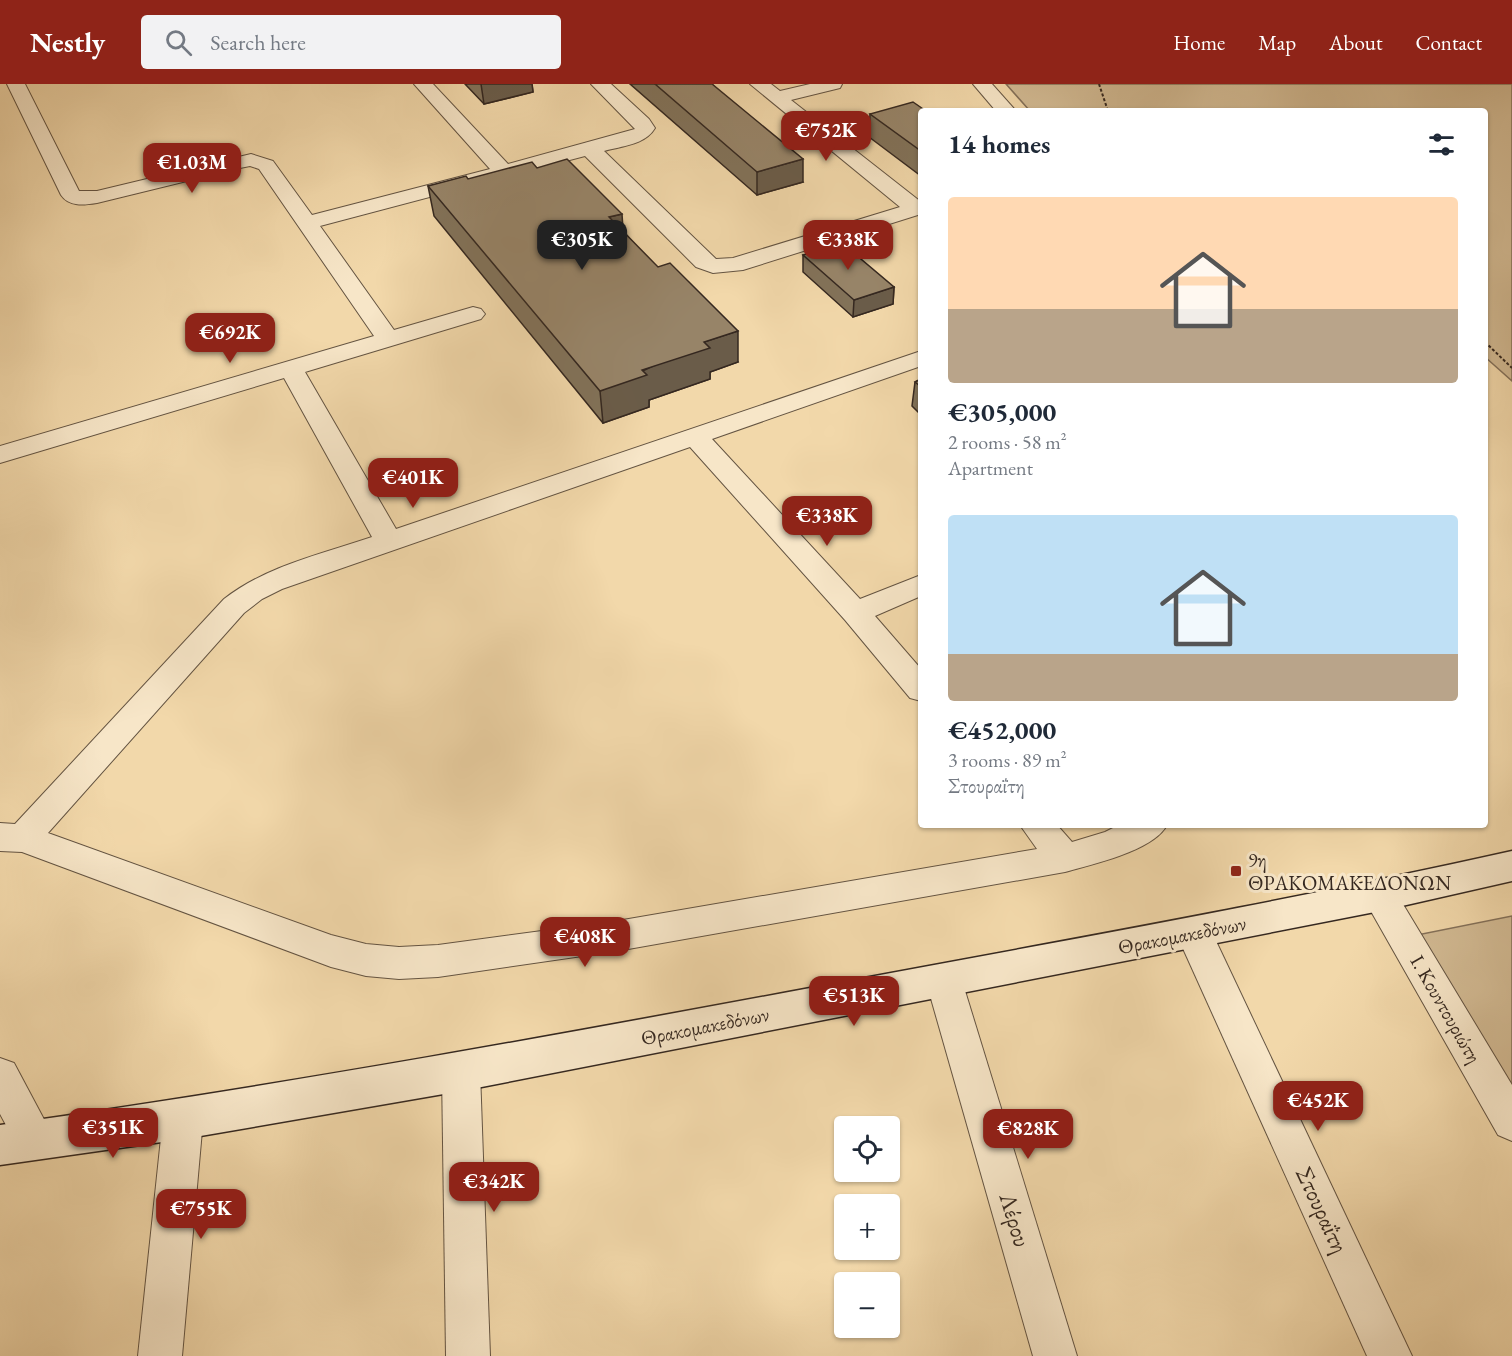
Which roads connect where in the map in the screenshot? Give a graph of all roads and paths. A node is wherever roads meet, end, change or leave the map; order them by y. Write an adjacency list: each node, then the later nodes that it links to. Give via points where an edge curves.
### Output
1 (16, 84): 13 (street, via 75,197 96,197 250,160 266,165)
2 (423, 84): 12 (street)
3 (600, 84): 11 (street, via 645,128 634,137)
4 (759, 84): 8 (street)
5 (833, 84): 8 (street)
6 (982, 84): 9 (street)
7 (1099, 84): 10 (path)
8 (777, 98): 11 (street, via 916,210 735,265 713,266 704,262)
9 (1003, 108)
10 (1107, 108)
11 (589, 148): 12 (street)
12 (503, 171): 13 (street)
13 (306, 223): 15 (street)
14 (473, 314): 15 (street)
15 (388, 339): 18 (street)
16 (1488, 345): 19 (path)
17 (918, 359): 20 (street)
18 (290, 368): 21 (street); 22 (street)
19 (1512, 368)
20 (696, 436): 22 (street); 24 (street)
21 (0, 455)
22 (389, 542): 28 (street, via 272,582 234,606)
23 (918, 586): 24 (street)
24 (855, 613): 25 (street)
25 (918, 686)
26 (1040, 828): 29 (street)
27 (1144, 828): 29 (street, via 1115,843)
28 (12, 838): 29 (street, via 331,951 399,963 617,936)
29 (1065, 858)
30 (1512, 866): 31 (main road, Θρακομακεδόνων)
31 (1380, 896): 32 (main road, Θρακομακεδόνων); 37 (street, Ι. Κουντουριώτη)
32 (1194, 933): 33 (main road, Θρακομακεδόνων); 42 (street, Στουραΐτη)
33 (944, 981): 34 (main road, Θρακομακεδόνων); 41 (street, Λέρου)
34 (461, 1072): 36 (main road, Θρακομακεδόνων); 40 (street)
35 (0, 1076): 38 (street)
36 (183, 1119): 38 (main road, Θρακομακεδόνων); 39 (street)
37 (1512, 1122)
38 (18, 1143)
39 (160, 1356)
40 (468, 1356)
41 (1055, 1356)
42 (1390, 1356)

